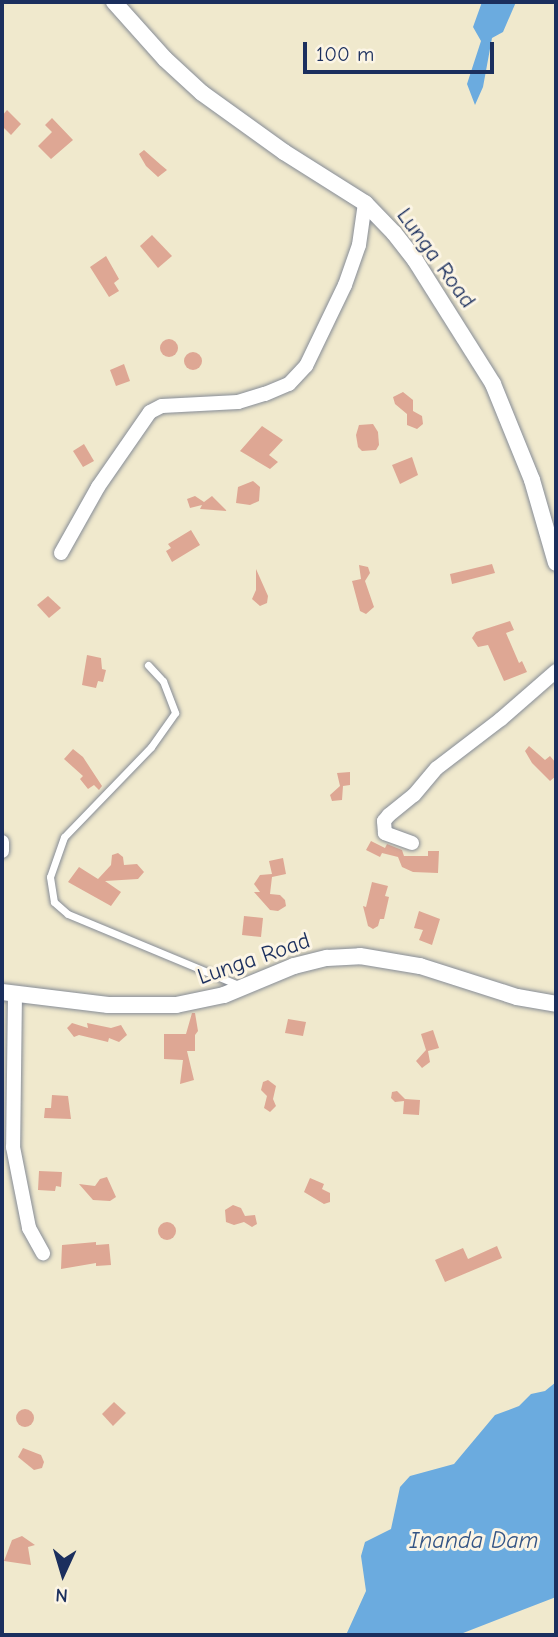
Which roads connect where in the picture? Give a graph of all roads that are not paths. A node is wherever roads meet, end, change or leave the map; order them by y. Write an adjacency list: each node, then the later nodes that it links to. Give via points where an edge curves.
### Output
1 (114, 2): 2 (street, Lunga Road, via 202,93)
2 (365, 202): 3 (street, via 349,275 306,366 289,384 256,397 162,406 150,412 98,487); 4 (street, Lunga Road, via 415,260 493,384 532,480)
3 (61, 553)
4 (556, 563)
5 (148, 665): 10 (lane, via 163,681 175,713 151,747 64,837 50,877 54,902 68,914)
6 (556, 671): 8 (street, via 437,768 389,815 384,821 385,833)
7 (2, 842): 9 (street)
8 (412, 843)
9 (2, 851)
10 (245, 988): 11 (street, Lunga Road, via 201,1002 136,1007); 12 (street, Lunga Road, via 294,966 360,956 420,965 517,997)
11 (9, 993): 13 (street, via 13,1147 29,1228)
12 (556, 1004)
13 (43, 1253)

